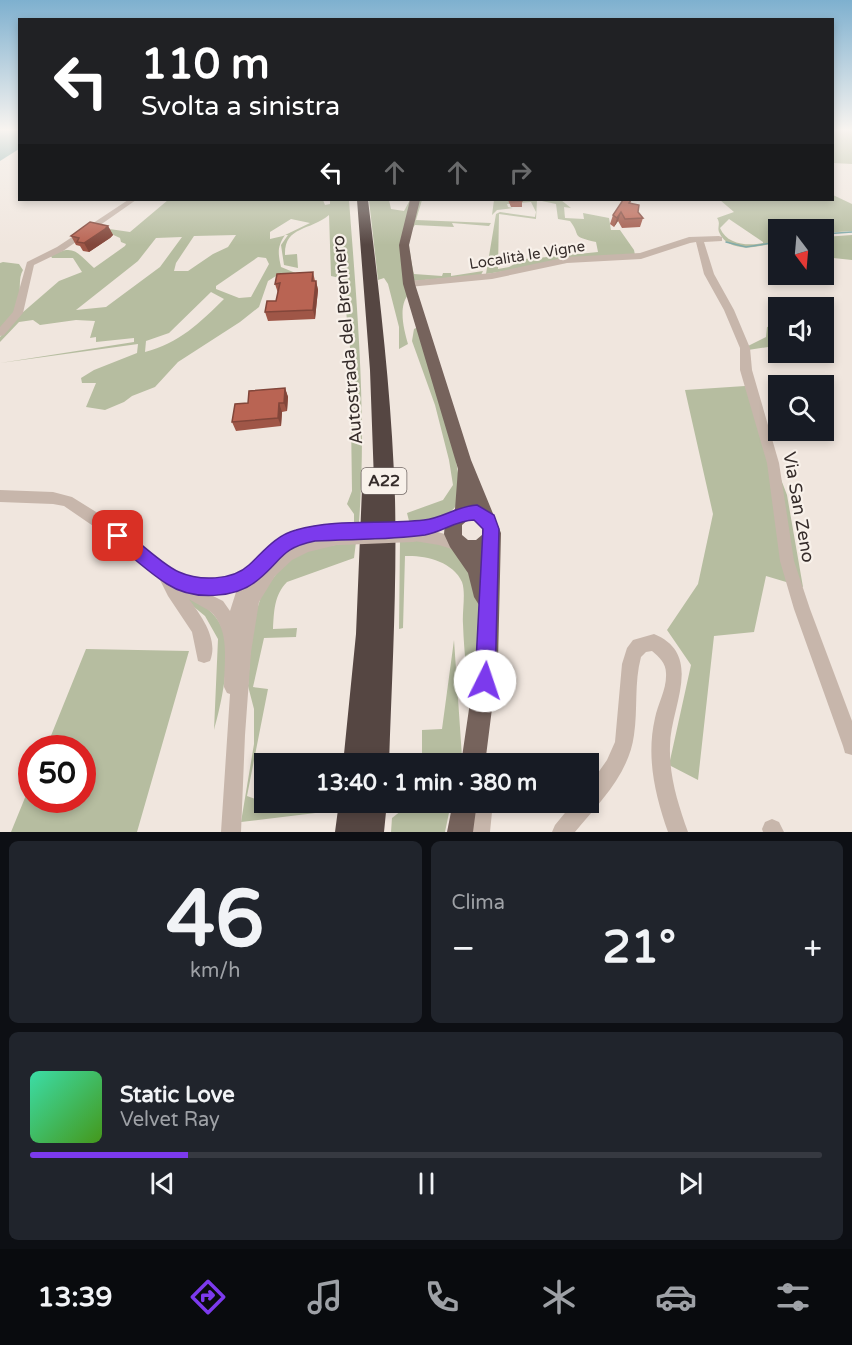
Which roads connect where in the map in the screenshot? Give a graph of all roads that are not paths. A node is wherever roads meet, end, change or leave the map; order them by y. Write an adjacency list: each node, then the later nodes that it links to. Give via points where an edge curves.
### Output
1 (131, 201): 8 (street, via 60,249 30,264 18,313)
2 (355, 201): 26 (highway, Autostrada del Brennero / A22, via 370,382 373,478 368,634)
3 (362, 201): 27 (highway, Autostrada del Brennero / A22, via 384,449 385,542)
4 (416, 201): 7 (main road, via 404,245)
5 (719, 239): 6 (street, Località le Vigne)
6 (700, 242): 7 (street, Località le Vigne, via 685,241 641,256 567,260 492,276); 25 (street, Via San Zeno, via 709,274 745,348 746,370 773,463 787,561)
7 (409, 284): 9 (main road)
8 (0, 333)
9 (463, 460): 11 (main road, via 465,486); 12 (main road)
10 (0, 496): 15 (street, via 67,501)
11 (460, 514): 12 (main road, via 477,513 485,517); 13 (street); 14 (main road, via 452,531)
12 (491, 529): 14 (main road, via 487,543 478,548); 21 (main road)
13 (413, 532): 14 (street); 16 (street, bridge, via 340,535 317,541 298,548)
14 (461, 545): 21 (main road, via 479,578)
15 (166, 574): 17 (street, via 190,584); 19 (street); 23 (street, via 200,629)
16 (257, 578): 17 (street); 18 (street); 20 (street)
17 (215, 587): 18 (street)
18 (241, 598): 19 (street); 20 (street); 22 (street)
19 (214, 605): 22 (street, via 223,612)
20 (248, 615): 24 (street)
21 (488, 621): 28 (main road)
22 (232, 639): 24 (street)
23 (204, 655)
24 (234, 733): 35 (street)
25 (852, 746)
26 (358, 753)
27 (375, 753)
28 (478, 753)
29 (599, 787): 41 (street, via 613,769 623,744 628,719 629,663 635,649 654,642 675,668 660,744 661,771)
30 (353, 813): 36 (highway)
31 (371, 813): 37 (highway)
32 (463, 813): 38 (main road)
33 (482, 813): 39 (street)
34 (578, 813): 40 (street)
35 (231, 828)
36 (350, 832)
37 (369, 832)
38 (460, 832)
39 (480, 832)
40 (562, 832)
41 (678, 832)

